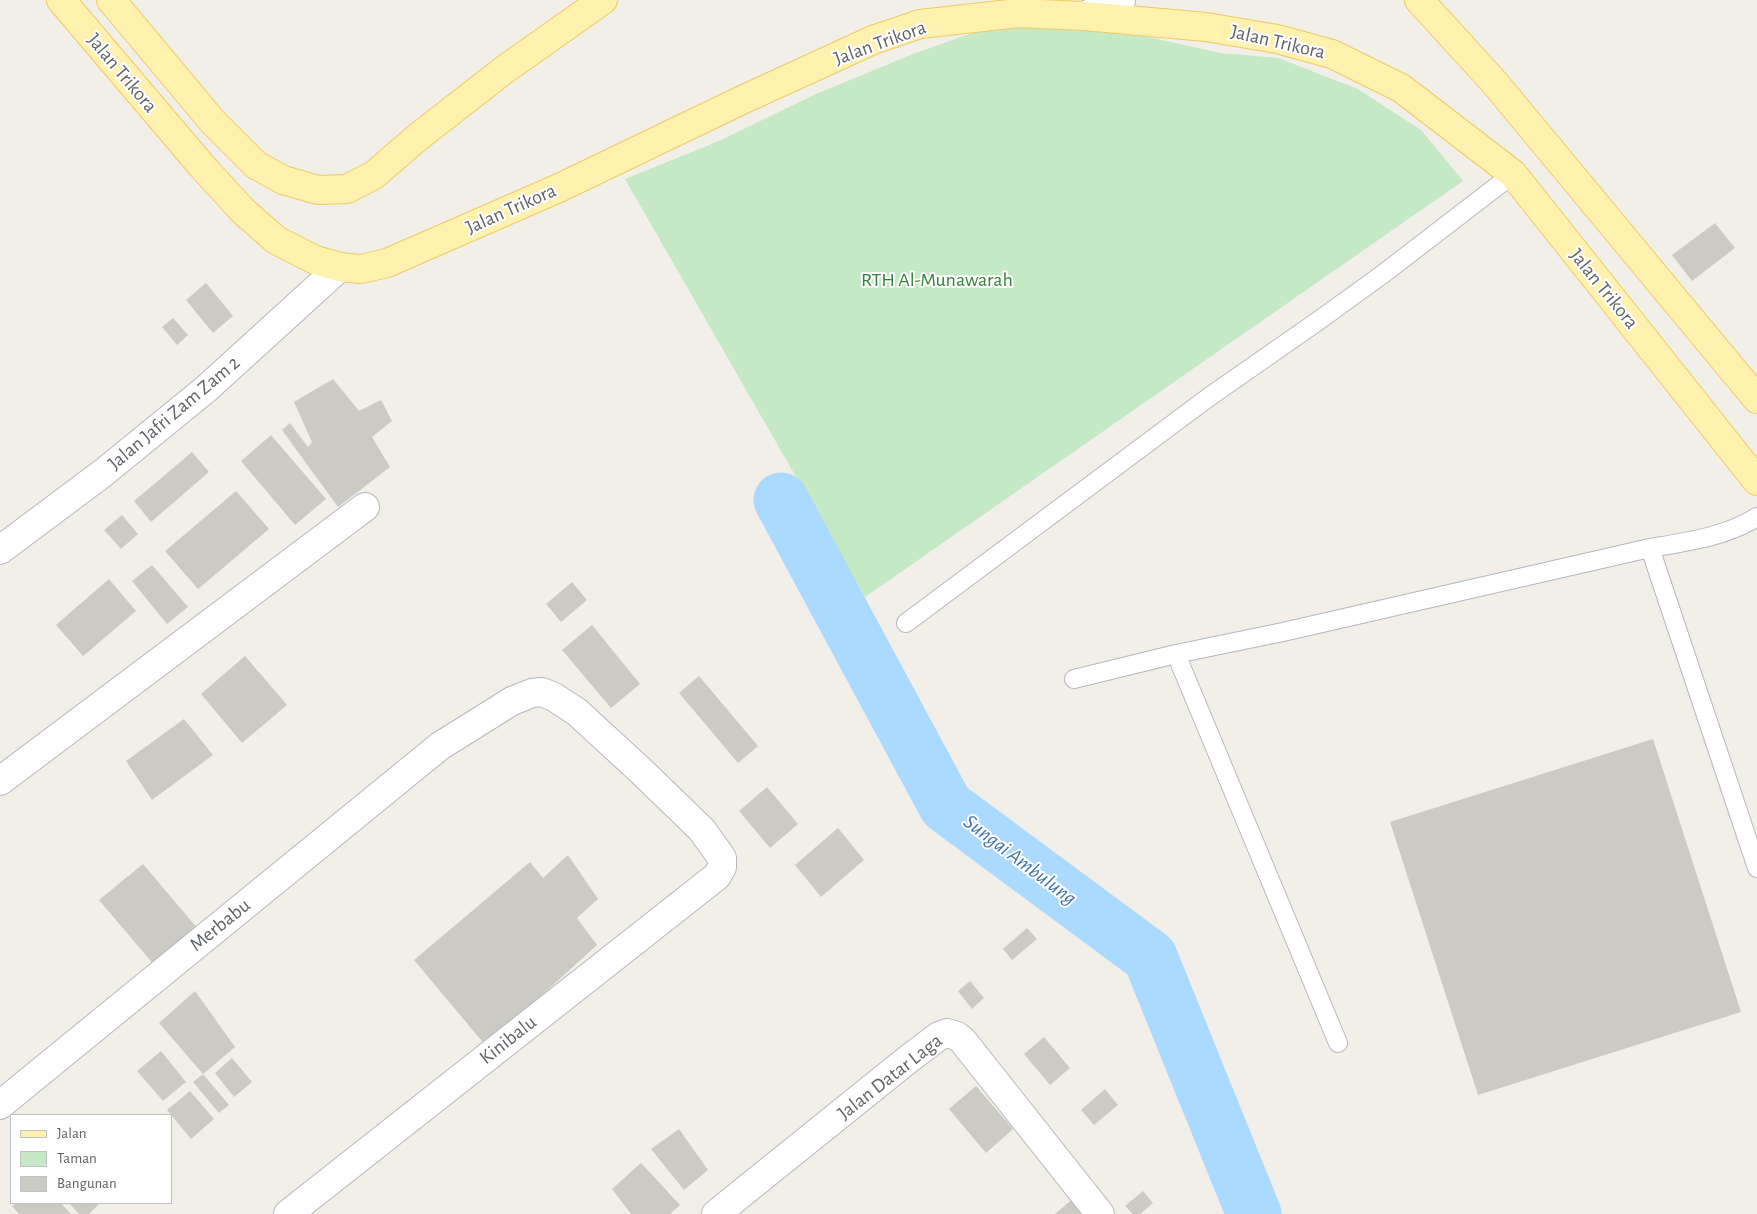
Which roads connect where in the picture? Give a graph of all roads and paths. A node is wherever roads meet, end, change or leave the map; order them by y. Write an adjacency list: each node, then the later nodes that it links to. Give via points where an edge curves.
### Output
1 (61, 0): 9 (main road, Jalan Trikora, via 242,210 276,240 315,260)
2 (111, 0): 3 (main road, Jalan Trikora, via 213,122 256,165 283,180 318,190 347,189 374,175 504,70)
3 (603, 0)
4 (1121, 0): 7 (street)
5 (1419, 0): 10 (main road, via 1494,82)
6 (1007, 6): 7 (main road, Jalan Trikora); 9 (main road, Jalan Trikora, via 920,24 873,40 559,188 387,263 361,269)
7 (1084, 16): 8 (main road, Jalan Trikora, via 1206,27 1277,39 1332,54 1401,88)
8 (1513, 174): 11 (main road, Jalan Trikora); 16 (lane, via 1383,274 1209,397)
9 (340, 267): 15 (street, Jalan Jafri Zam Zam 2, via 206,388 103,473)
10 (1757, 399)
11 (1757, 481)
12 (365, 507): 19 (street)
13 (1757, 517): 14 (lane, via 1744,526 1700,540)
14 (1650, 548): 17 (lane); 21 (lane)
15 (0, 550)
16 (906, 623)
17 (1176, 654): 18 (lane); 22 (lane)
18 (1074, 679)
19 (0, 781)
20 (723, 863): 23 (street, Merbabu, via 702,830 577,712 554,697 542,692 532,693 512,701 440,746); 24 (street, Kinibalu, via 717,876)
21 (1757, 868)
22 (1338, 1043)
23 (0, 1105)
24 (288, 1214)
25 (716, 1214): 26 (street, Jalan Datar Laga, via 906,1061 947,1032 962,1041)
26 (1100, 1214)

